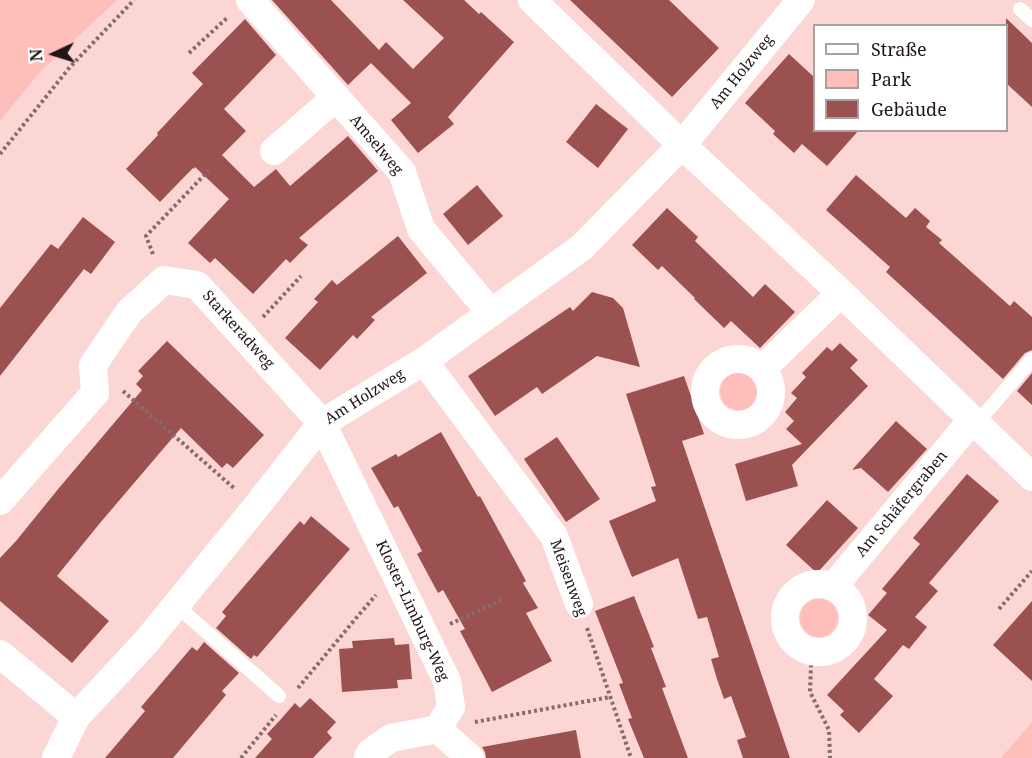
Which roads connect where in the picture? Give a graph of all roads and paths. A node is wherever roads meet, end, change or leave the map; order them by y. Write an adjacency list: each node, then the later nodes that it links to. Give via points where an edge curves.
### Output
1 (134, 0): 11 (path, via 70,67)
2 (532, 0): 9 (street)
3 (801, 0): 9 (street, Am Holzweg)
4 (240, 8): 7 (path); 8 (street, Amselweg)
5 (1020, 9): 6 (lane)
6 (1032, 20)
7 (189, 52)
8 (336, 97): 10 (street); 16 (street, Amselweg, via 402,172 421,229)
9 (682, 145): 15 (street); 16 (street, Am Holzweg, via 582,247)
10 (274, 151)
11 (0, 154)
12 (209, 170): 14 (path, via 146,236)
13 (302, 276): 17 (path)
14 (164, 280): 17 (street, Starkeradweg, via 197,285); 20 (street, via 129,312)
15 (841, 292): 21 (street); 22 (street)
16 (491, 313): 19 (street, Am Holzweg)
17 (244, 337): 23 (street, Starkeradweg)
18 (1032, 359): 22 (lane)
19 (424, 361): 23 (street, Am Holzweg); 31 (street, Meisenweg, via 554,536)
20 (93, 365): 25 (street, via 94,393); 26 (path)
21 (762, 369)
22 (974, 422): 24 (street); 29 (street, Am Schäfergraben)
23 (322, 423): 26 (street, Am Holzweg); 28 (street, Kloster-Limburg-Weg)
24 (1032, 477)
25 (0, 501)
26 (256, 507): 32 (street, Am Holzweg)
27 (1032, 571): 33 (path)
28 (395, 575): 34 (street, Kloster-Limburg-Weg); 37 (path)
29 (833, 587): 35 (street, via 849,603 852,625 841,644); 35 (street, via 822,584 801,589 787,607 786,629 792,639)
30 (504, 599): 34 (path)
31 (579, 604): 38 (path, Meisenweg)
32 (176, 605): 37 (lane); 40 (street, Am Holzweg)
33 (999, 609)
34 (425, 635): 41 (street, Kloster-Limburg-Weg, via 447,681 451,707)
35 (815, 653): 47 (path, via 810,692 829,730)
36 (0, 654): 40 (street)
37 (285, 696)
38 (610, 697): 41 (path); 46 (path, Meisenweg)
39 (277, 714): 43 (path)
40 (76, 717): 42 (street, Am Holzweg)
41 (438, 729): 44 (street, via 391,738); 45 (street)
42 (56, 758)
43 (241, 758)
44 (368, 758)
45 (470, 758)
46 (631, 758)
47 (830, 758)

